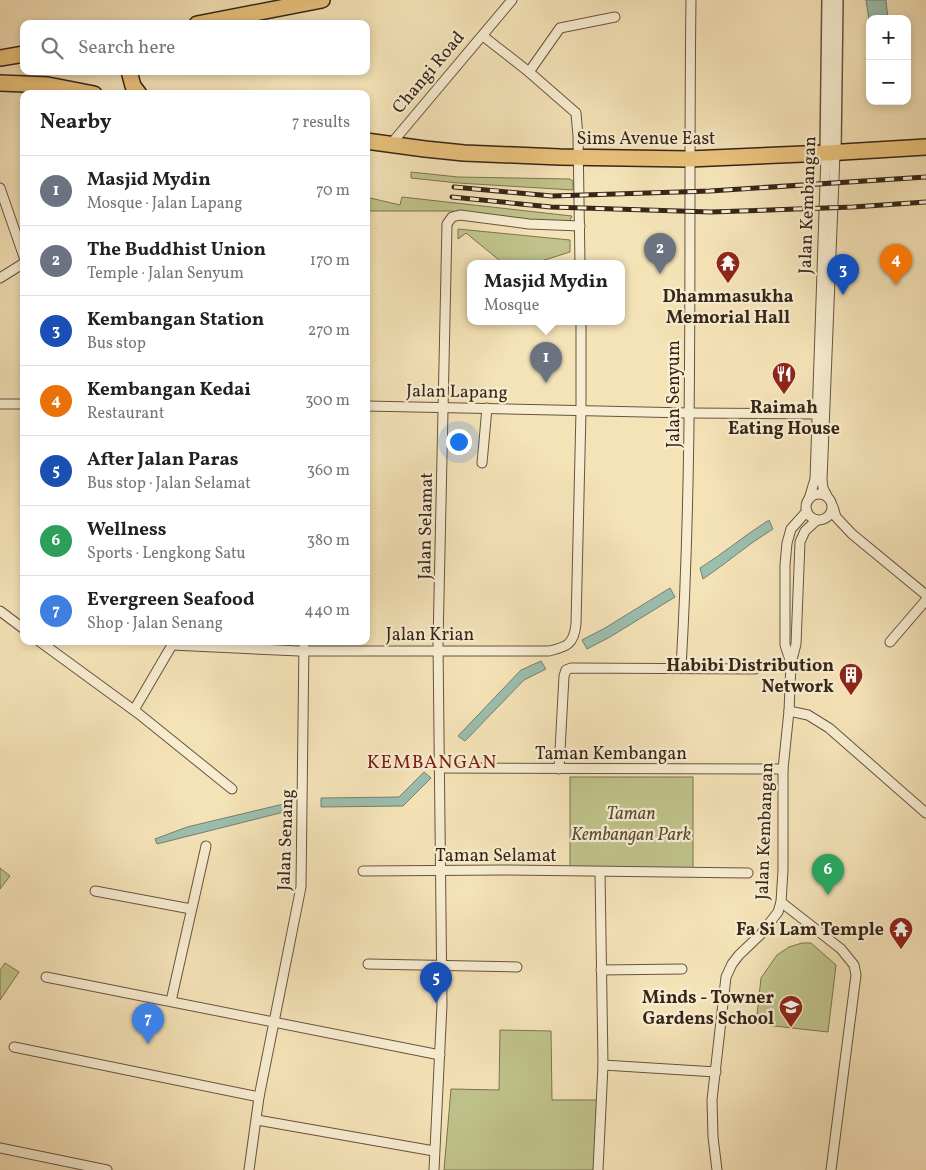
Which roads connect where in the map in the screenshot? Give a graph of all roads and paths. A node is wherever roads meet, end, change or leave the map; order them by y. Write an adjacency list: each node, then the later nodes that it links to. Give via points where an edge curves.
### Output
1 (322, 0): 7 (main road)
2 (512, 0): 8 (street, Changi Road)
3 (691, 0): 21 (street, Jalan Senyum)
4 (828, 0): 19 (street, Jalan Kembangan)
5 (837, 0): 19 (street, Jalan Kembangan)
6 (615, 17): 11 (street, via 560,28)
7 (218, 20)
8 (483, 36): 11 (street); 17 (street, Changi Road)
9 (20, 55): 10 (main road)
10 (0, 58)
11 (529, 72): 20 (street, via 576,113)
12 (130, 75): 15 (main road)
13 (0, 83): 14 (main road, via 48,85)
14 (74, 90)
15 (136, 90)
16 (370, 141): 17 (main road, Sims Avenue East)
17 (391, 144): 20 (main road, Sims Avenue East, via 464,152)
18 (926, 147): 19 (main road, Sims Avenue East)
19 (831, 153): 21 (main road, Sims Avenue East); 36 (street, Jalan Kembangan); 38 (street, Jalan Kembangan, via 822,480)
20 (578, 157): 21 (main road, Sims Avenue East); 23 (street)
21 (689, 159): 35 (street, Jalan Senyum)
22 (0, 188): 24 (street)
23 (580, 226): 25 (street); 32 (street, Jalan Selamat, via 530,224 460,215 452,217 446,234)
24 (20, 246)
25 (580, 260)
26 (20, 266): 27 (street)
27 (0, 278)
28 (580, 325): 34 (street)
29 (0, 404): 30 (street)
30 (20, 404)
31 (370, 406): 32 (street, Jalan Lapang)
32 (444, 407): 33 (street, Jalan Lapang); 53 (street, Jalan Selamat)
33 (487, 408): 34 (street, Jalan Lapang); 37 (street)
34 (581, 411): 35 (street, Jalan Lapang); 53 (street, Jalan Krian, via 576,624 572,640 564,648 548,651)
35 (689, 413): 36 (street, Jalan Lapang); 55 (street, Jalan Senyum)
36 (816, 414): 39 (street, Jalan Kembangan, via 815,479)
37 (482, 463)
38 (826, 496): 39 (street, via 819,494); 40 (street, Jalan Kembangan)
39 (809, 499): 41 (street, Jalan Kembangan)
40 (833, 507): 42 (street, Jalan Kembangan, via 831,514); 43 (street, via 836,517)
41 (806, 511): 42 (street, via 811,517); 54 (street, Jalan Kembangan, via 791,528 787,543 785,645)
42 (821, 519): 43 (street); 54 (street, Jalan Kembangan, via 805,531 800,542 796,644)
43 (852, 534): 44 (street)
44 (926, 595)
45 (926, 600): 48 (street)
46 (0, 611): 47 (street)
47 (20, 626)
48 (890, 642)
49 (47, 645): 57 (street)
50 (171, 645): 57 (street)
51 (260, 645): 52 (street, Jalan Krian)
52 (304, 646): 53 (street, Jalan Krian); 79 (street, Jalan Senang, via 302,887)
53 (438, 650): 59 (street, Jalan Selamat)
54 (791, 663): 58 (street, Jalan Kembangan)
55 (681, 668): 56 (street); 60 (street, via 566,670)
56 (755, 668)
57 (134, 710): 62 (street)
58 (790, 712): 61 (street, Jalan Kembangan); 63 (street, via 808,715 829,728)
59 (439, 768): 60 (street, Taman Kembangan); 66 (street, Jalan Selamat)
60 (560, 769): 61 (street, Taman Kembangan)
61 (783, 769): 70 (street, Jalan Kembangan)
62 (232, 789)
63 (926, 813)
64 (206, 846): 71 (street)
65 (363, 871): 66 (street, Taman Selamat)
66 (439, 871): 67 (street, Taman Selamat); 73 (street, Jalan Selamat)
67 (600, 872): 68 (street, Taman Selamat); 76 (street)
68 (748, 873)
69 (95, 891): 71 (street)
70 (781, 902): 83 (street, Jalan Kembangan, via 778,912 739,955 726,977); 93 (street, via 841,949 854,965 856,975)
71 (191, 909): 78 (street)
72 (368, 964): 73 (street)
73 (441, 966): 74 (street); 81 (street, Jalan Selamat)
74 (517, 967)
75 (682, 969): 76 (street)
76 (601, 970): 82 (street)
77 (46, 977): 78 (street)
78 (171, 1001): 79 (street)
79 (274, 1023): 81 (street); 84 (street, Jalan Senang)
80 (14, 1047): 84 (street)
81 (440, 1055): 87 (street, Jalan Selamat)
82 (603, 1065): 83 (street); 91 (street)
83 (716, 1072): 92 (street, Jalan Kembangan, via 712,1118)
84 (259, 1097): 85 (street, Jalan Senang)
85 (257, 1120): 87 (street); 89 (street, Jalan Senang)
86 (0, 1148): 88 (street)
87 (434, 1151): 90 (street, Jalan Selamat)
88 (107, 1170)
89 (249, 1170)
90 (434, 1170)
91 (598, 1170)
92 (718, 1170)
93 (831, 1170)

